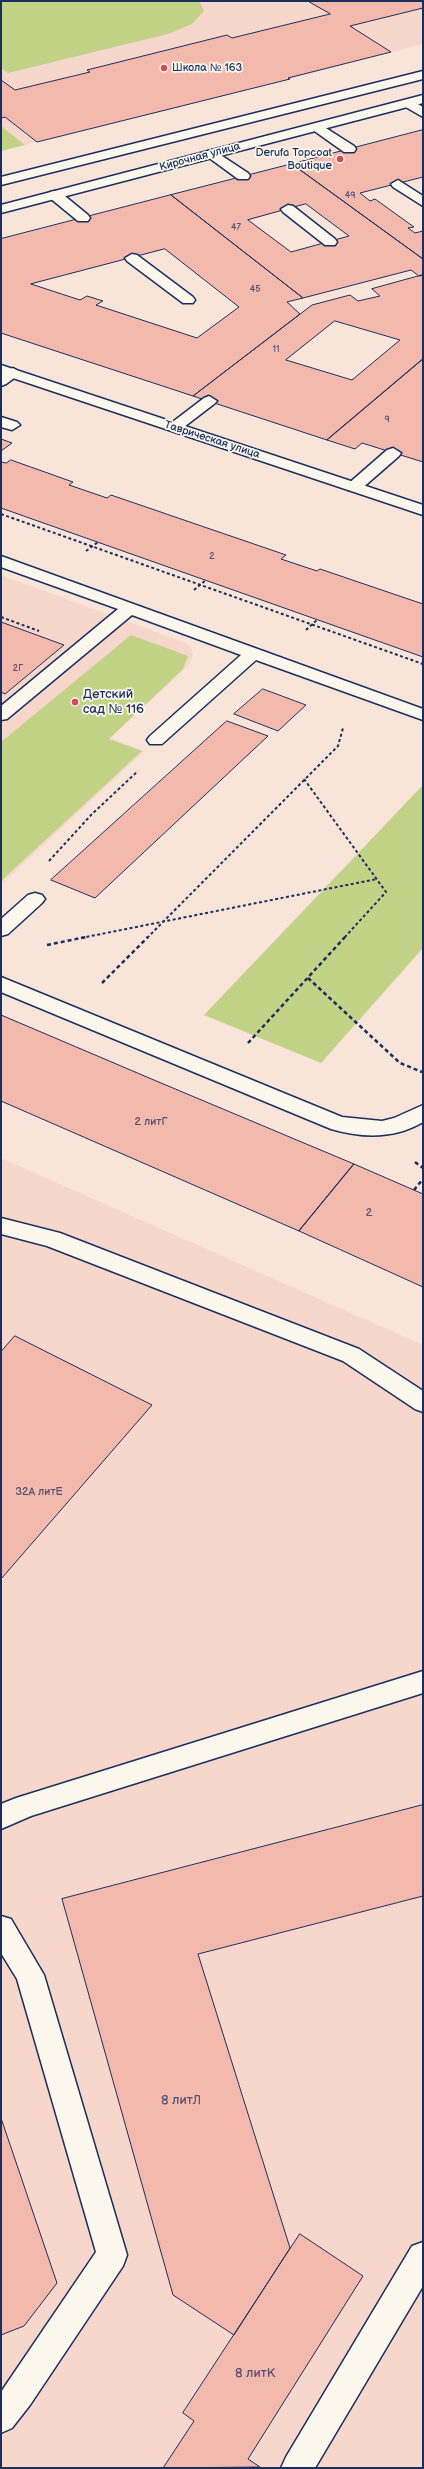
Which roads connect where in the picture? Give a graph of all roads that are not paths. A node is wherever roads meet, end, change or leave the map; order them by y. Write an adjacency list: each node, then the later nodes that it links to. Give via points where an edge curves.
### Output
1 (423, 75): 9 (main road, Кирочная улица)
2 (423, 100): 3 (main road, Кирочная улица)
3 (409, 103): 4 (main road); 5 (main road, Кирочная улица)
4 (423, 113)
5 (318, 127): 6 (main road); 7 (main road, Кирочная улица)
6 (349, 149)
7 (213, 154): 8 (main road); 11 (main road, Кирочная улица)
8 (243, 176)
9 (1, 181)
10 (398, 184): 12 (main road)
11 (55, 195): 13 (main road, Кирочная улица); 15 (main road)
12 (423, 202)
13 (1, 209)
14 (288, 209): 16 (main road)
15 (83, 218)
16 (330, 242)
17 (132, 258): 18 (main road)
18 (188, 300)
19 (5, 375): 21 (main road, Таврическая улица)
20 (209, 401): 21 (main road)
21 (175, 427): 23 (main road, Таврическая улица)
22 (393, 453): 23 (main road)
23 (354, 487): 24 (main road, Таврическая улица)
24 (423, 510)
25 (1, 561): 26 (main road)
26 (130, 608): 27 (main road); 28 (main road)
27 (253, 653): 29 (main road); 30 (main road)
28 (1, 715)
29 (423, 715)
30 (156, 740)
31 (35, 899): 32 (main road)
32 (1, 930)
33 (1, 984): 34 (main road, via 338,1124 371,1130 404,1124)
34 (423, 1112)
35 (1, 1226): 36 (main road, via 52,1239 351,1354)
36 (423, 1403)
37 (423, 1682): 38 (main road, via 25,1806)
38 (1, 1817)
39 (1, 1928): 41 (main road, via 30,1975 112,2254)
40 (423, 2257): 42 (main road)
41 (1, 2417)
42 (297, 2468)

